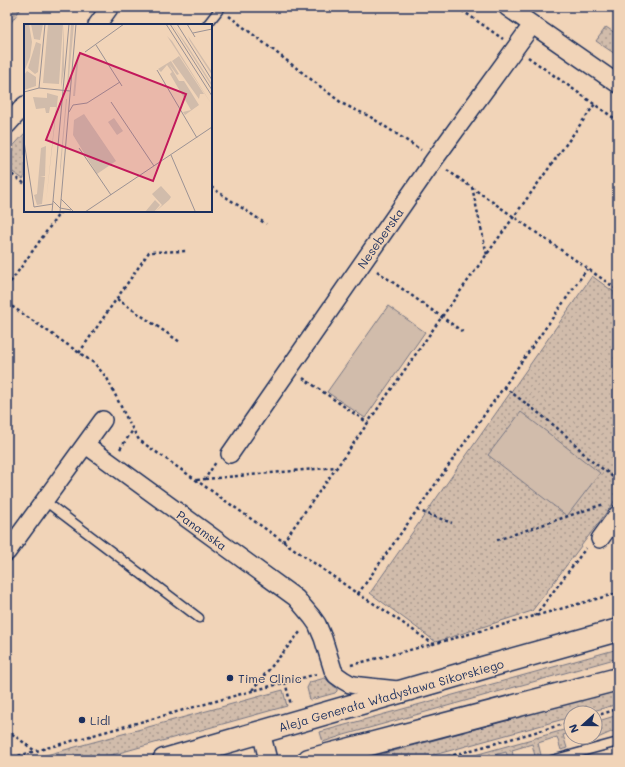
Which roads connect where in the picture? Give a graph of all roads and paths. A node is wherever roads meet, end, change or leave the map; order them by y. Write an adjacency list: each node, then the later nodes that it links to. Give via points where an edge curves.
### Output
1 (110, 7): 5 (street)
2 (457, 7): 8 (path)
3 (507, 7): 7 (street)
4 (220, 8): 6 (lane); 14 (path, via 342,104 370,116)
5 (98, 24)
6 (208, 24)
7 (532, 24): 8 (street, Neseberska); 9 (street)
8 (515, 47): 10 (path); 14 (street, Neseberska)
9 (618, 84)
10 (595, 104): 12 (path); 20 (path)
11 (24, 106): 13 (street)
12 (618, 121)
13 (7, 125)
14 (434, 160): 17 (path); 24 (street, Neseberska)
15 (7, 171): 16 (path)
16 (24, 183)
17 (471, 187): 20 (path); 23 (path)
18 (212, 188): 21 (path)
19 (59, 212): 26 (path)
20 (514, 216): 23 (path); 25 (path)
21 (266, 224)
22 (187, 251): 28 (path, via 149,252)
23 (487, 255): 30 (path)
24 (364, 262): 30 (path); 34 (street, Neseberska)
25 (587, 269): 27 (path); 35 (path)
26 (7, 287)
27 (618, 290)
28 (117, 299): 32 (path); 33 (path)
29 (7, 303): 33 (path)
30 (441, 318): 31 (path); 37 (path)
31 (463, 332)
32 (180, 342)
33 (79, 353): 49 (path, via 107,378 139,440)
34 (290, 368): 37 (path); 39 (street, Neseberska)
35 (504, 387): 42 (path, via 564,433); 45 (path)
36 (103, 420): 38 (street)
37 (368, 423): 40 (path)
38 (86, 445): 43 (street); 58 (street, Panamska, via 296,598 317,624)
39 (230, 454)
40 (337, 467): 41 (path); 49 (path)
41 (205, 479)
42 (618, 484)
43 (45, 501): 50 (street); 54 (lane)
44 (614, 508): 47 (street); 48 (path)
45 (417, 510): 46 (path); 52 (path)
46 (452, 524)
47 (600, 539): 53 (path, via 588,547)
48 (497, 540)
49 (283, 542): 52 (path)
50 (7, 552)
51 (618, 593): 53 (path)
52 (358, 594): 57 (path)
53 (534, 616): 57 (path)
54 (199, 618)
55 (305, 626): 60 (path)
56 (618, 630): 61 (main road, Aleja Generała Władysława Sikorskiego)
57 (433, 644): 58 (path)
58 (333, 670): 60 (path); 61 (street, via 350,684)
59 (618, 679): 72 (main road)
60 (252, 691): 68 (path)
61 (406, 691): 66 (main road, Aleja Generała Władysława Sikorskiego)
62 (618, 709): 63 (path)
63 (603, 714)
64 (563, 724): 73 (path)
65 (7, 730): 68 (path)
66 (261, 732): 70 (main road, Aleja Generała Władysława Sikorskiego); 71 (street)
67 (618, 742): 74 (lane)
68 (35, 751): 69 (path)
69 (7, 759)
70 (164, 760)
71 (268, 760)
72 (309, 760)
73 (436, 760)
74 (552, 760)

